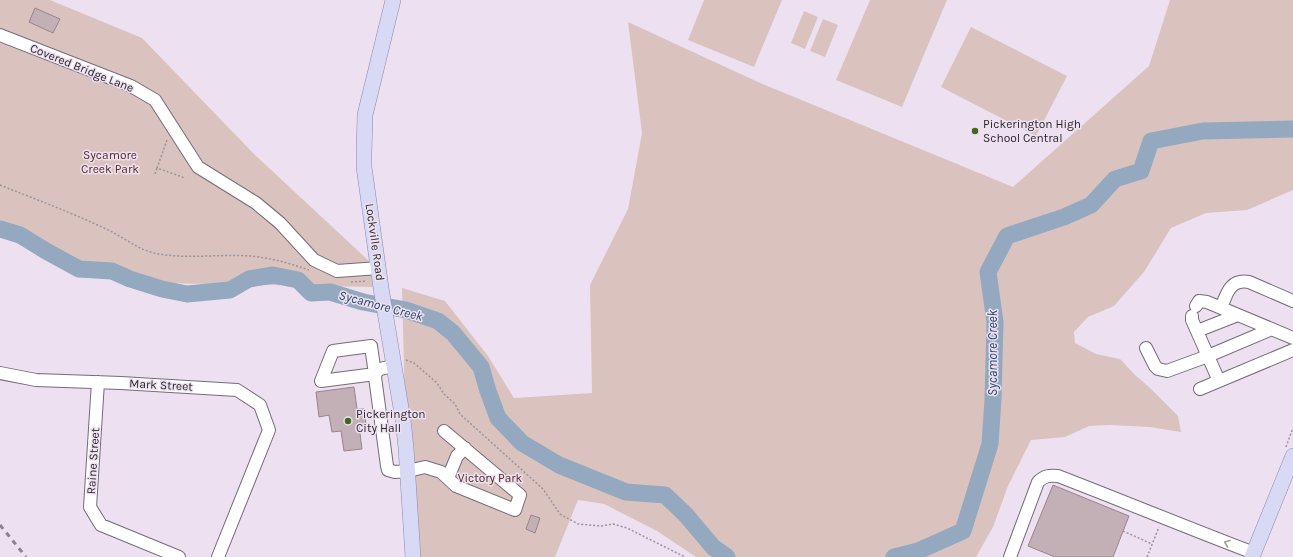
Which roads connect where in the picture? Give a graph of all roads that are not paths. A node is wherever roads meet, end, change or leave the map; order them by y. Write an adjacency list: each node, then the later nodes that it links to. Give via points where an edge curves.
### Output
1 (392, 0): 3 (main road, Lockville Road, via 364,125 364,168)
2 (0, 35): 3 (street, Covered Bridge Lane, via 131,86 155,100 198,167 256,203 280,223 314,260 337,271)
3 (379, 268): 13 (main road, Lockville Road, via 375,285)
4 (1293, 301): 5 (street, via 1244,281 1235,283 1230,288)
5 (1221, 308): 6 (street); 8 (street, via 1199,301 1192,320)
6 (1238, 315): 7 (street); 8 (street)
7 (1272, 329): 9 (street); 12 (street)
8 (1197, 331): 12 (street)
9 (1293, 338)
10 (1146, 348): 12 (street, via 1154,366 1167,371)
11 (1293, 350): 16 (street)
12 (1208, 356): 16 (street)
13 (394, 360): 15 (street); 22 (main road, Lockville Road)
14 (0, 373): 17 (street, Mark Street, via 36,380)
15 (375, 374): 15 (street, via 371,346 333,351 321,381); 22 (street, via 388,470)
16 (1219, 381): 18 (street)
17 (98, 382): 25 (street, Mark Street, via 238,390 260,405 269,430); 26 (street, Raine Street, via 90,507 101,526)
18 (1200, 389)
19 (444, 431): 20 (street)
20 (465, 448): 23 (street, via 457,456); 23 (street, via 520,495 514,510 456,486)
21 (1293, 456): 24 (main road)
22 (408, 471): 23 (street, via 424,467 441,472); 27 (main road, Lockville Road)
23 (448, 478)
24 (1253, 555): 28 (street, one-way to 28, via 1051,475 1038,482)
25 (221, 556)
26 (179, 557)
27 (413, 557)
28 (1010, 557)

